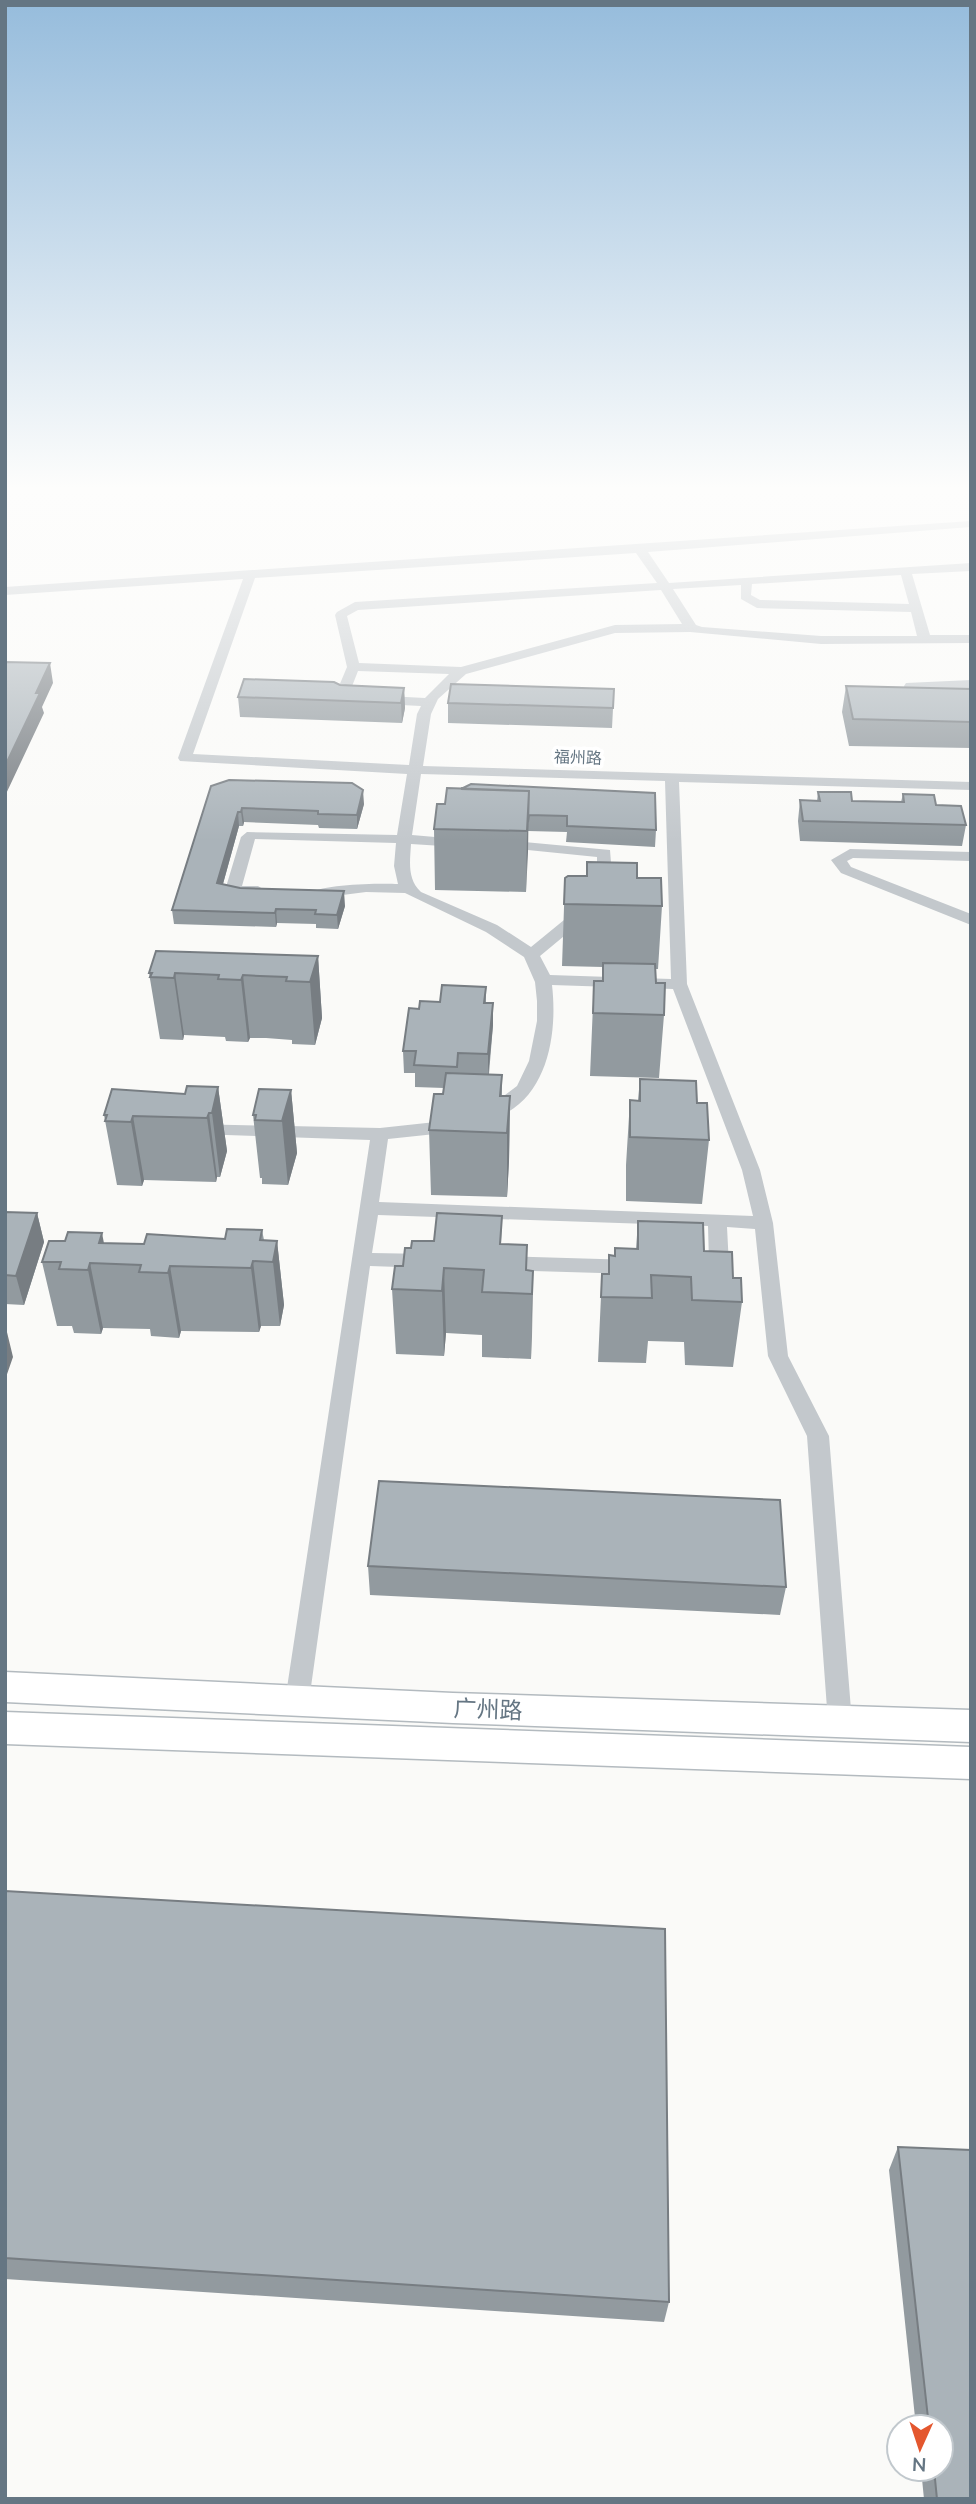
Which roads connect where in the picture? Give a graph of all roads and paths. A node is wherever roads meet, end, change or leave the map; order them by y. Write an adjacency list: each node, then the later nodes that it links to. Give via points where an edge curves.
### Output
1 (238, 608): 14 (street, 福州路, via 185,758)
2 (352, 608): 9 (street, via 341,615)
3 (678, 608): 6 (street)
4 (910, 608): 5 (street)
5 (916, 608): 8 (street)
6 (691, 628): 8 (street, via 821,640); 10 (street, via 615,629)
7 (971, 639): 8 (street)
8 (925, 640)
9 (353, 667): 10 (street); 12 (street, via 341,698)
10 (461, 671): 12 (street)
11 (971, 684): 13 (street, via 912,686 916,708)
12 (429, 702): 14 (street)
13 (971, 710)
14 (415, 770): 15 (street, 福州路); 17 (street)
15 (672, 777): 16 (street, 福州路); 25 (street)
16 (971, 786)
17 (404, 839): 19 (street, via 402,873); 20 (street, via 252,835 234,887); 23 (street, via 605,853 605,894)
18 (971, 857): 22 (street, via 850,853 839,860 846,870)
19 (409, 888): 21 (street); 23 (street)
20 (269, 891)
21 (309, 892)
22 (971, 920)
23 (531, 955): 24 (street)
24 (544, 981): 25 (street); 27 (street, via 542,1050 524,1090 489,1114 455,1126)
25 (679, 984): 30 (street, via 751,1170)
26 (185, 1127): 27 (street)
27 (380, 1134): 28 (street)
28 (369, 1208): 29 (street); 31 (street)
29 (717, 1220): 30 (street); 35 (street, via 719,1266)
30 (764, 1223): 38 (street, via 778,1356 818,1436)
31 (362, 1259): 32 (street); 37 (street)
32 (440, 1261)
33 (480, 1262): 34 (street)
34 (647, 1267)
35 (687, 1268)
36 (5, 1687): 37 (main road, 广州路)
37 (297, 1701): 38 (main road, 广州路)
38 (840, 1722): 39 (main road, 广州路)
39 (971, 1726)
40 (5, 1728): 41 (main road, 广州路)
41 (971, 1763)

